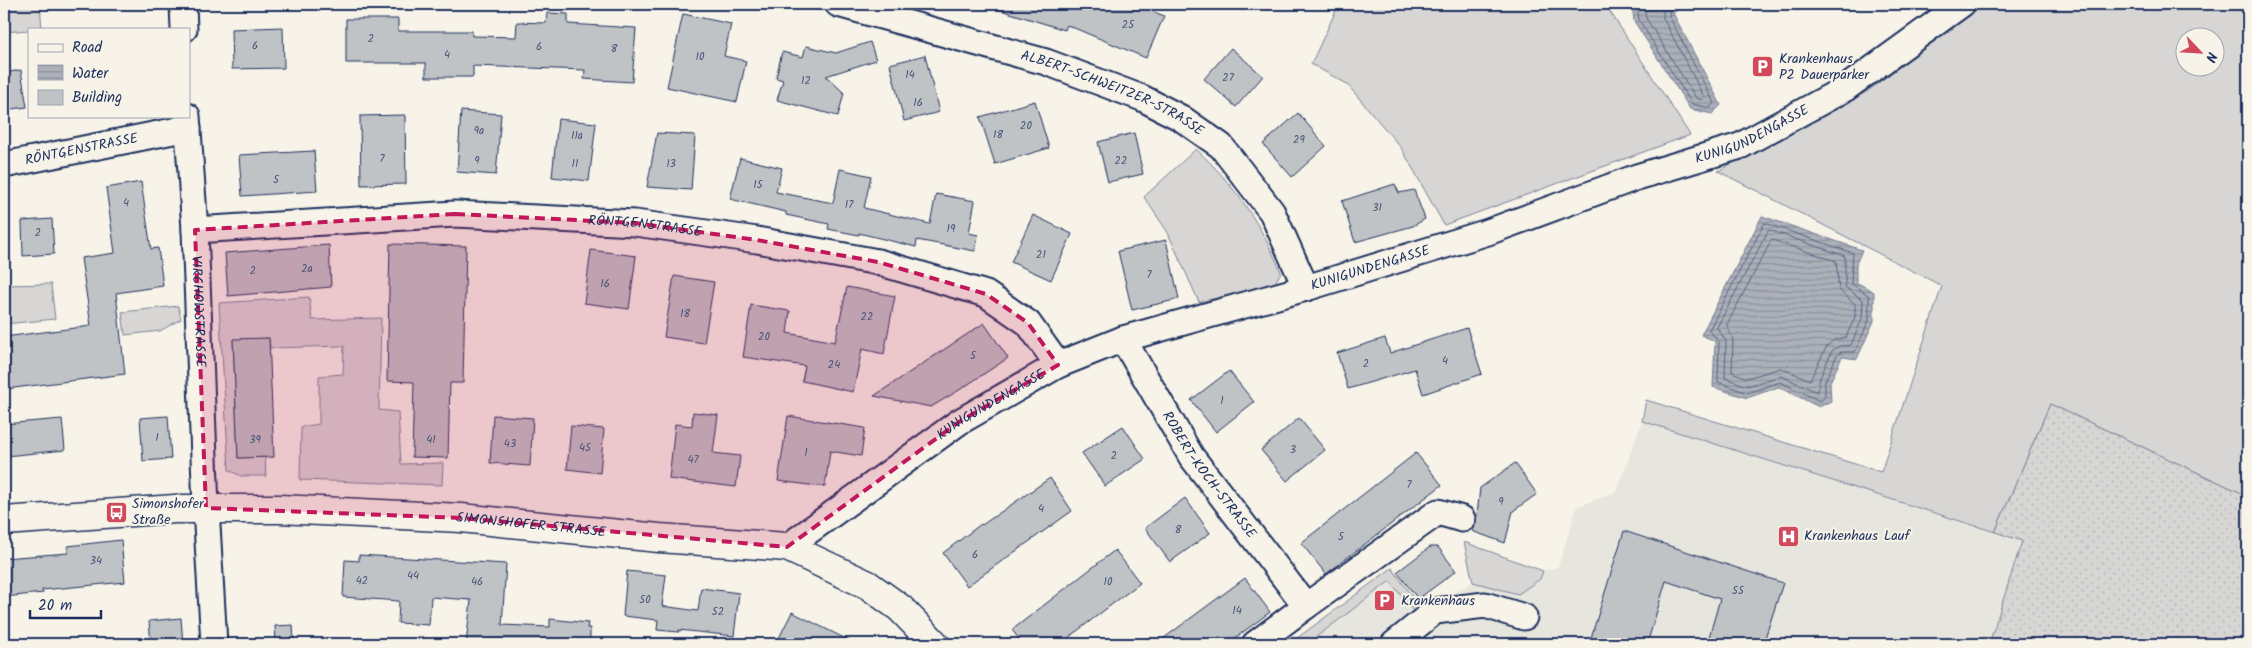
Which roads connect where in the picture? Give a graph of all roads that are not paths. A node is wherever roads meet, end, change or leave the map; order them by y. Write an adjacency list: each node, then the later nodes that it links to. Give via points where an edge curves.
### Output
1 (184, 4): 4 (street)
2 (838, 4): 8 (street, ALBERT-SCHWEITZER-STRASSE, via 1046,62 1142,98 1181,118 1221,146 1272,212)
3 (1962, 4): 8 (street, KUNIGUNDENGASSE, via 1846,88 1740,146 1637,177 1488,232)
4 (184, 28)
5 (188, 122): 6 (street, RÖNTGENSTRASSE); 7 (street, VIRCHOWSTRASSE)
6 (4, 165)
7 (195, 230): 10 (street, RÖNTGENSTRASSE, via 455,214 635,223 757,240 878,262 986,294 1028,322); 11 (street, VIRCHOWSTRASSE)
8 (1306, 288): 9 (street, KUNIGUNDENGASSE)
9 (1122, 338): 10 (street, KUNIGUNDENGASSE); 15 (street, ROBERT-KOCH-STRASSE, via 1192,456)
10 (1058, 365): 14 (street, KUNIGUNDENGASSE, via 959,422)
11 (206, 508): 13 (street, SIMONSHOFER STRASSE); 14 (street, SIMONSHOFER STRASSE, via 461,518); 17 (street, VIRCHOWSTRASSE)
12 (1462, 519): 15 (street, via 1438,512)
13 (4, 521)
14 (787, 547): 18 (street, SIMONSHOFER STRASSE, via 868,585 900,608)
15 (1306, 606): 19 (street)
16 (1524, 617): 20 (street, via 1485,605 1435,611)
17 (214, 644)
18 (935, 644)
19 (1255, 644)
20 (1394, 644)

